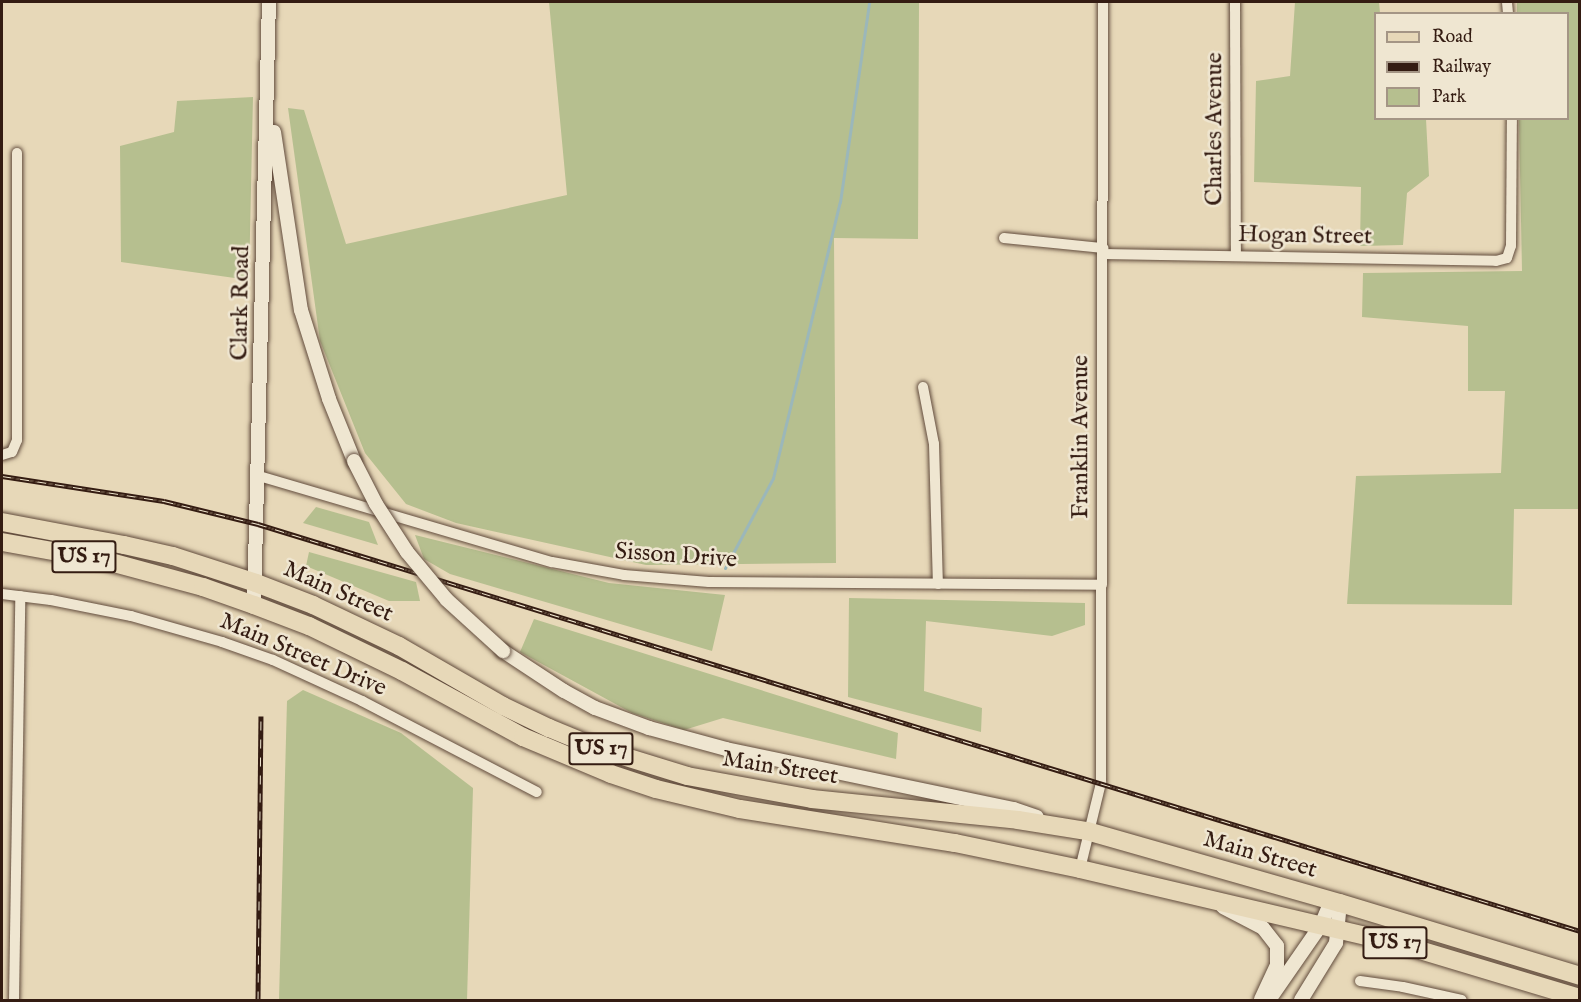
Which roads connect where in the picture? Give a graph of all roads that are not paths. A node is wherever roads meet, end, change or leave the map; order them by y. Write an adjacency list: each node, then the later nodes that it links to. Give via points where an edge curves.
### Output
1 (269, 2): 4 (street, Clark Road)
2 (1102, 2): 8 (street, Franklin Avenue)
3 (1235, 2): 9 (street, Charles Avenue)
4 (268, 98): 12 (street, Clark Road); 22 (street, bridge, via 301,310 329,399 376,504 407,552 447,600 503,651 564,691 595,708 649,728 726,749 1014,809)
5 (1512, 120): 9 (street, Hogan Street, via 1511,246 1507,258 1496,261)
6 (17, 153): 11 (street, via 17,440 16,446)
7 (1004, 238): 8 (street, Hogan Street)
8 (1103, 251): 9 (street, Hogan Street); 17 (street, Franklin Avenue)
9 (1236, 256)
10 (923, 387): 16 (street, via 934,444)
11 (5, 454)
12 (259, 476): 15 (street, Clark Road); 16 (street, Sisson Drive, via 582,569 690,582)
13 (2, 522): 15 (main road, Main Street / US 17, via 134,547)
14 (2, 542): 20 (main road, Main Street / US 17, via 103,560)
15 (256, 583): 20 (street, Clark Road); 22 (main road, Main Street / US 17, via 314,604 399,646 549,728 643,763 724,785 812,799)
16 (938, 584): 17 (street, Sisson Drive)
17 (1102, 585): 23 (street, Franklin Avenue, via 1101,783)
18 (2, 594): 19 (street, Main Street Drive)
19 (20, 596): 21 (street, Main Street Drive, via 131,616 273,660 372,706); 31 (street)
20 (254, 605): 24 (main road, Main Street / US 17, via 309,626 402,671 523,737 656,789 740,809 956,843)
21 (537, 792)
22 (1059, 825): 23 (main road, Main Street / US 17)
23 (1087, 831): 24 (street, Franklin Avenue); 26 (main road, Main Street / US 17)
24 (1080, 869): 25 (main road, Main Street / US 17)
25 (1208, 899): 27 (main road, Main Street / US 17); 32 (street, via 1263,928 1275,940 1278,965)
26 (1336, 902): 27 (street); 28 (main road, Main Street / US 17)
27 (1330, 928): 30 (main road, Main Street / US 17, via 1455,959); 33 (street); 34 (street, via 1331,955)
28 (1580, 976)
29 (1360, 981): 35 (street)
30 (1580, 998)
31 (14, 1000)
32 (1261, 1000)
33 (1268, 1000)
34 (1301, 1000)
35 (1462, 1000)

